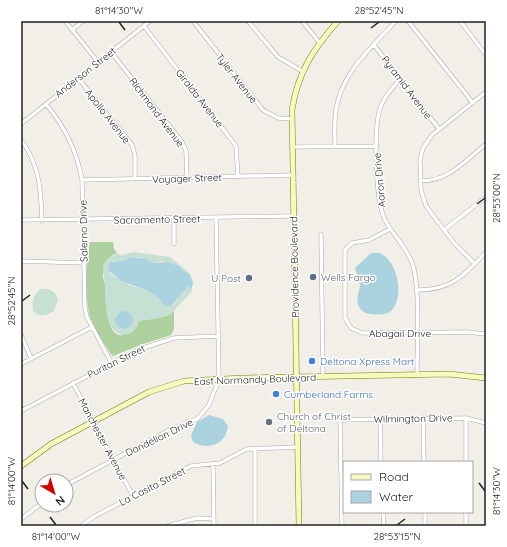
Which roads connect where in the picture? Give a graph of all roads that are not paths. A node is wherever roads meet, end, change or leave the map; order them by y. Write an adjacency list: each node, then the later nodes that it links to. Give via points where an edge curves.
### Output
1 (64, 21): 12 (street)
2 (83, 21): 12 (street)
3 (150, 21): 11 (street, Anderson Street)
4 (193, 21): 24 (street, Tyler Avenue, via 263,110 278,118)
5 (248, 21): 18 (street, via 278,57)
6 (302, 21): 13 (street)
7 (338, 21): 13 (main road, Providence Boulevard)
8 (396, 21): 14 (street)
9 (408, 21): 22 (street)
10 (460, 21): 16 (street)
11 (144, 26): 15 (street, Anderson Street); 33 (street, Giralda Avenue, via 236,146)
12 (72, 30): 17 (street)
13 (319, 42): 18 (main road, Providence Boulevard)
14 (374, 45): 20 (street, Pyramid Avenue); 29 (street, via 343,84 336,108)
15 (111, 52): 17 (street, Anderson Street); 34 (street, Richmond Avenue, via 182,142 186,151)
16 (486, 55)
17 (98, 62): 19 (street, Anderson Street)
18 (302, 71): 24 (main road, Providence Boulevard, via 295,94)
19 (78, 78): 23 (street, Anderson Street); 35 (street, Apollo Avenue, via 132,145 135,155)
20 (400, 79): 26 (street, Pyramid Avenue); 30 (street, Aaron Drive, via 381,104)
21 (486, 92): 22 (street)
22 (473, 103): 26 (street)
23 (46, 104): 25 (street, Anderson Street); 36 (street, Salerno Drive, via 70,140)
24 (292, 118): 31 (main road, Providence Boulevard)
25 (21, 124)
26 (439, 129): 37 (street, via 432,134 423,148)
27 (21, 140): 44 (street, via 35,162 39,175)
28 (486, 144): 37 (street, via 446,176 434,180)
29 (335, 146): 30 (street); 31 (street)
30 (377, 146): 45 (street, Aaron Drive, via 381,210)
31 (292, 147): 32 (main road, Providence Boulevard)
32 (292, 175): 33 (street, Voyager Street); 39 (main road, Providence Boulevard)
33 (238, 176): 34 (street, Voyager Street)
34 (187, 178): 35 (street, Voyager Street)
35 (135, 179): 36 (street, Voyager Street)
36 (82, 180): 43 (street, Salerno Drive)
37 (420, 180): 46 (street, via 426,206)
38 (486, 197): 46 (street)
39 (293, 216): 40 (street, Sacramento Street); 64 (main road, Providence Boulevard)
40 (216, 218): 41 (street, Sacramento Street); 58 (street, Dandelion Drive)
41 (174, 219): 43 (street, Sacramento Street); 48 (street)
42 (21, 220): 44 (street, Sacramento Street)
43 (83, 220): 44 (street, Sacramento Street); 51 (street, Salerno Drive)
44 (42, 221)
45 (390, 229): 53 (street, Aaron Drive, via 411,260); 55 (street, Abagail Drive, via 369,240 352,243 346,250 345,318 350,328 357,332)
46 (444, 230): 52 (street)
47 (321, 234): 63 (street)
48 (174, 244)
49 (486, 252): 52 (street)
50 (21, 261): 51 (street)
51 (84, 263): 54 (street, Salerno Drive, via 85,308)
52 (475, 264): 53 (street, via 465,275 443,287)
53 (416, 290): 55 (street, Aaron Drive)
54 (92, 327): 59 (street); 60 (street, Salerno Drive)
55 (417, 332): 56 (street, Abagail Drive); 62 (street, Aaron Drive)
56 (486, 334)
57 (21, 335): 59 (street)
58 (218, 336): 60 (street, Puritan Street, via 186,337 156,343); 66 (street, Dandelion Drive)
59 (31, 358): 61 (street)
60 (112, 362): 67 (street, Puritan Street)
61 (21, 364)
62 (417, 375): 63 (main road, East Normandy Boulevard); 65 (main road, East Normandy Boulevard, via 470,375)
63 (324, 376): 64 (main road, East Normandy Boulevard)
64 (296, 377): 66 (main road, East Normandy Boulevard); 75 (main road, Providence Boulevard)
65 (486, 378)
66 (219, 379): 72 (main road, East Normandy Boulevard, via 184,381 167,385); 76 (street, Dandelion Drive, via 209,405 197,419 173,428)
67 (73, 383): 68 (street, Puritan Street); 72 (street, Manchester Avenue)
68 (21, 411)
69 (380, 418): 70 (street, Wilmington Drive); 77 (street); 95 (street, Wilmington Drive, via 340,420)
70 (423, 418): 71 (street, Wilmington Drive); 78 (street)
71 (466, 418): 73 (street, Wilmington Drive); 79 (street)
72 (93, 422): 76 (street, Manchester Avenue); 81 (main road, East Normandy Boulevard, via 51,444)
73 (486, 423)
74 (255, 448): 75 (street, La Casita Street); 80 (street, La Casita Street); 93 (street)
75 (297, 448): 94 (main road, Providence Boulevard)
76 (114, 459): 82 (street, Dandelion Drive); 83 (street, Manchester Avenue)
77 (381, 461)
78 (424, 461)
79 (466, 461)
80 (213, 464): 83 (street, La Casita Street, via 199,464 186,468); 89 (street)
81 (21, 466)
82 (74, 481)
83 (133, 496): 90 (street, La Casita Street)
84 (34, 509): 88 (street)
85 (383, 513): 96 (street)
86 (425, 513): 97 (street)
87 (466, 513): 98 (street)
88 (21, 519)
89 (214, 519): 91 (street, via 197,518); 92 (street)
90 (81, 526)
91 (168, 526)
92 (214, 526)
93 (254, 526)
94 (299, 526)
95 (342, 526)
96 (384, 526)
97 (425, 526)
98 (466, 526)

